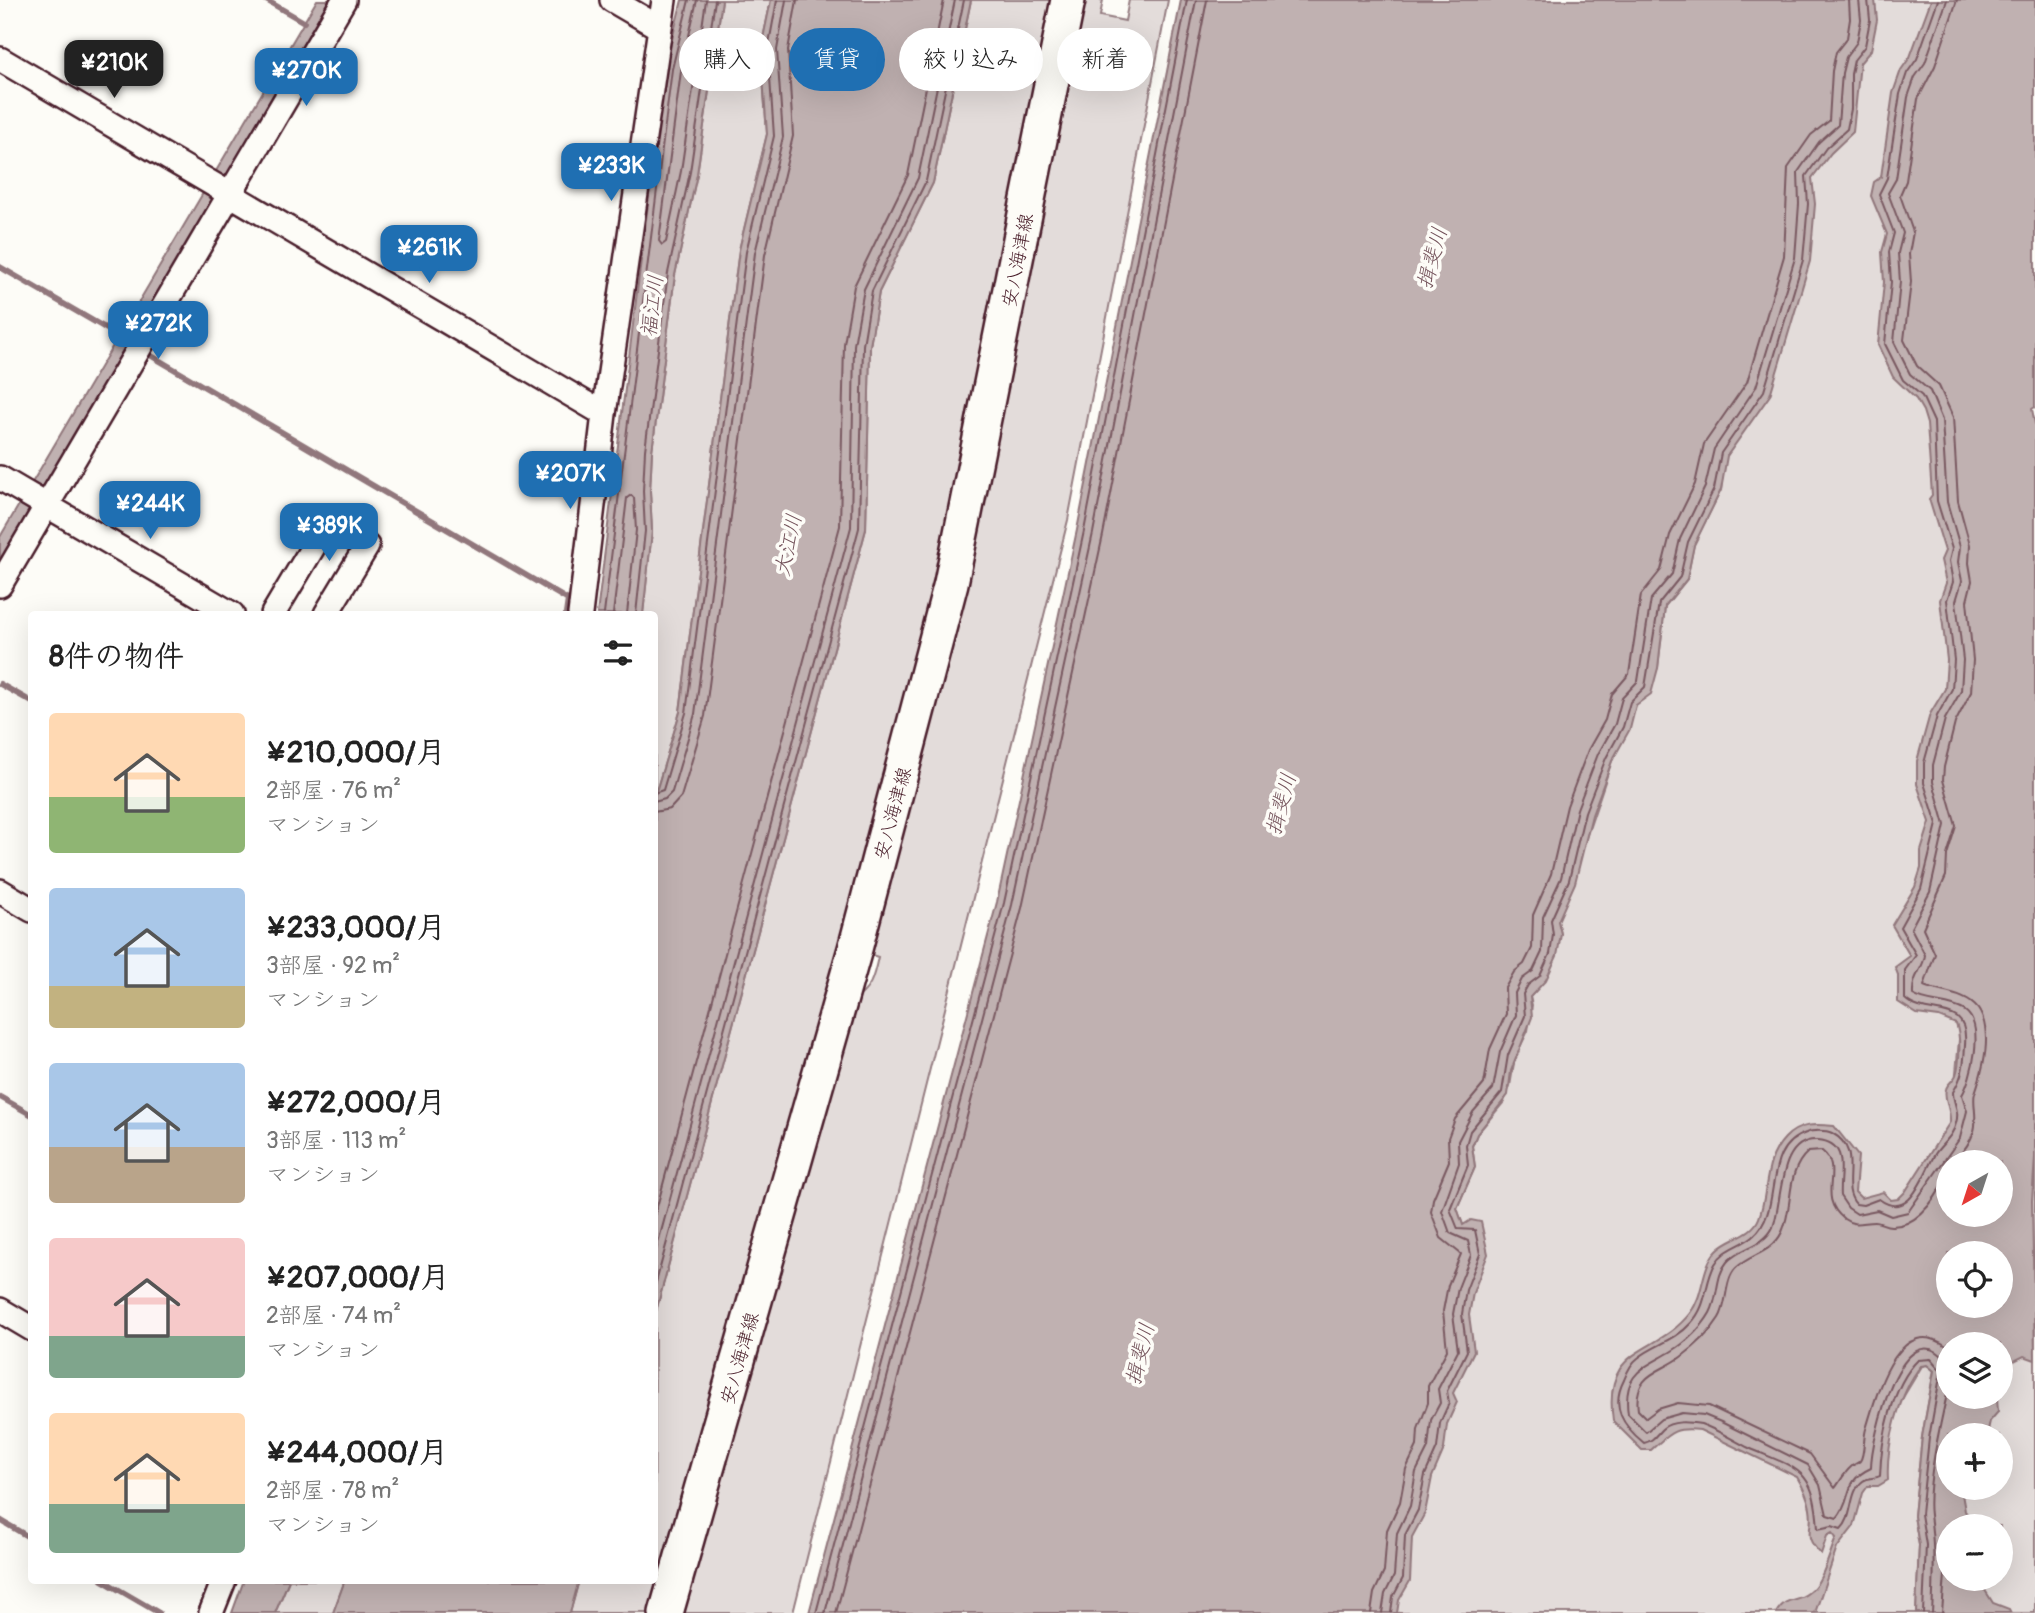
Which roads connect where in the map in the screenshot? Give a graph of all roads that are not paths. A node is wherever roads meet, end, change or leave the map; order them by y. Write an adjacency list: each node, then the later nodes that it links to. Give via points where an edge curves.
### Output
1 (344, 0): 7 (street)
2 (612, 0): 5 (street)
3 (664, 0): 5 (street)
4 (1068, 0): 22 (main road, 安八海津線, via 944,610 852,962)
5 (660, 28): 8 (street)
6 (0, 59): 7 (street)
7 (220, 188): 8 (street); 10 (street)
8 (604, 414): 15 (street)
9 (0, 478): 10 (street)
10 (37, 500): 11 (street); 12 (street)
11 (0, 585)
12 (227, 611)
13 (275, 611): 14 (street, via 328,522 367,545)
14 (328, 611)
15 (580, 611)
16 (0, 891): 17 (street)
17 (28, 908)
18 (0, 1310): 19 (street)
19 (28, 1327)
20 (222, 1584): 21 (street)
21 (211, 1613)
22 (666, 1613)

